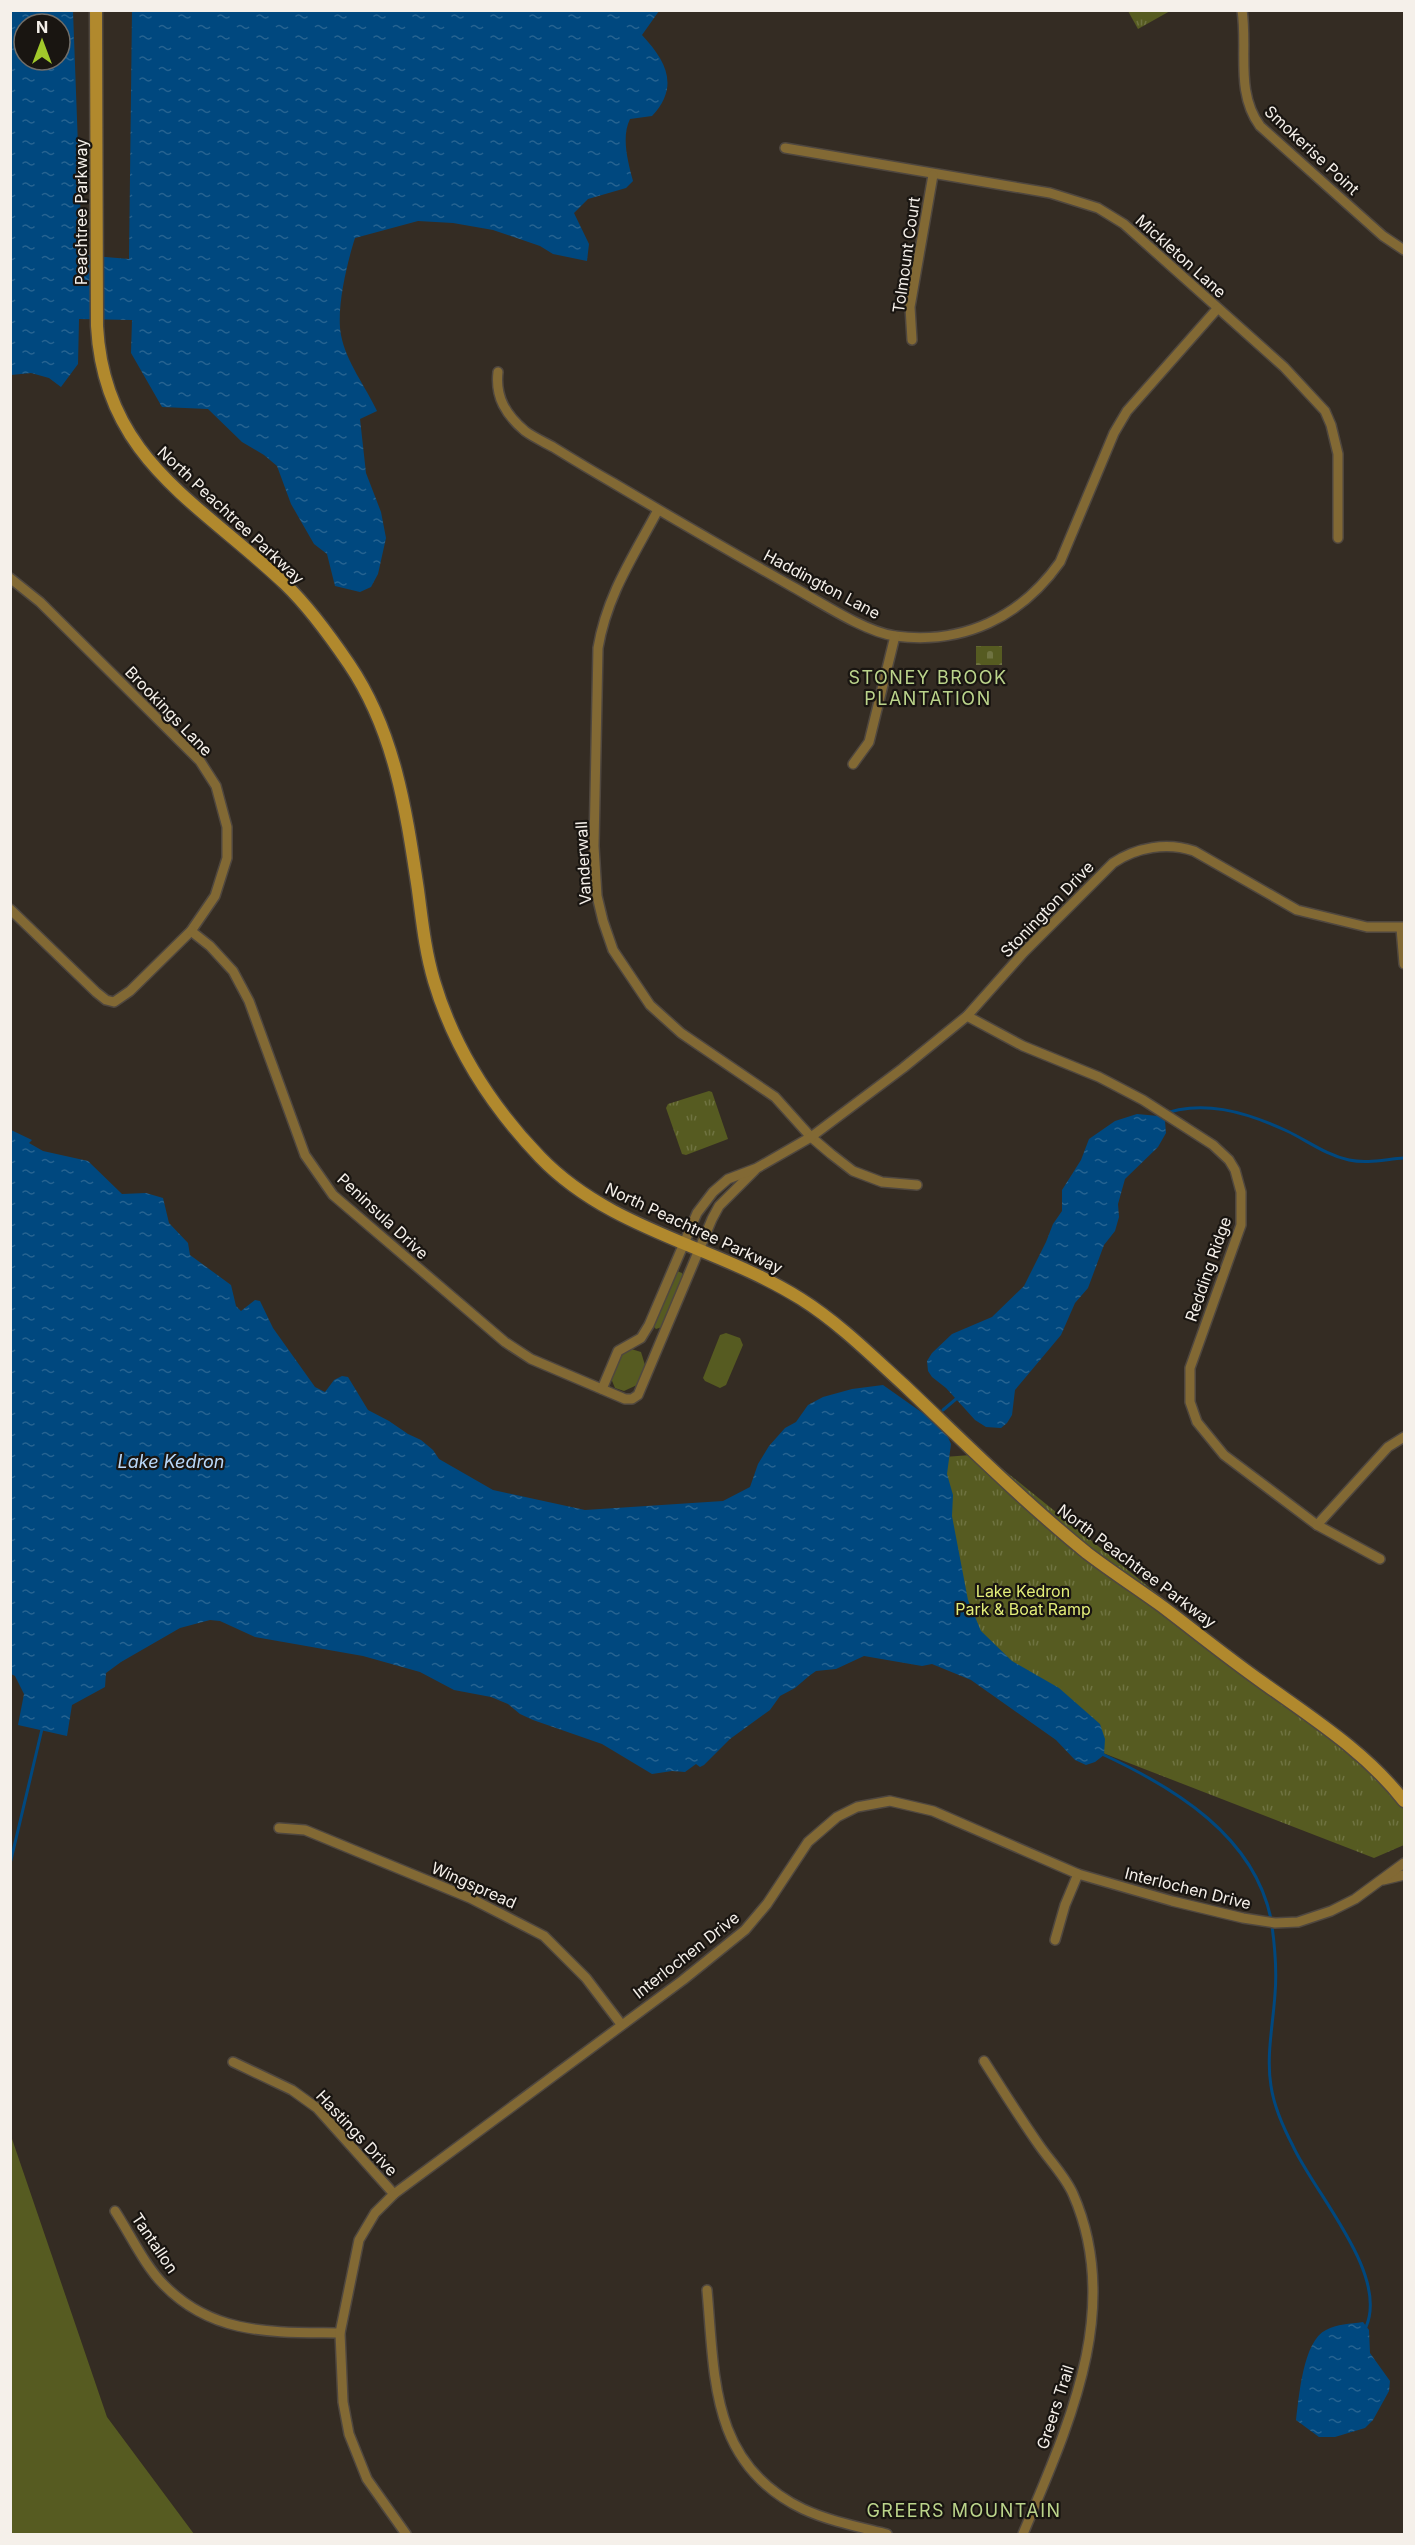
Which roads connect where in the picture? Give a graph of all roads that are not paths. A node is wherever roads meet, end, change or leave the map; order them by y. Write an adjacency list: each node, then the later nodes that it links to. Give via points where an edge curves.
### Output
1 (96, 10): 9 (street, Peachtree Parkway, via 98,355)
2 (1242, 10): 5 (street, Smokerise Point, via 1244,82 1251,114 1368,223)
3 (785, 148): 4 (street, Mickleton Lane)
4 (933, 175): 6 (street, Mickleton Lane, via 1050,193 1098,208 1150,246); 7 (street, Tolmount Court, via 910,307)
5 (1404, 250)
6 (1217, 309): 11 (street, Mickleton Lane, via 1284,367 1331,424 1338,454); 13 (street, Haddington Lane, via 1127,411 1060,562 1038,589 1021,606 972,631 931,637)
7 (912, 340)
8 (498, 372): 10 (street, Haddington Lane, via 499,397 505,410 526,432)
9 (117, 410): 23 (street, North Peachtree Parkway, via 142,455 170,484 288,587 326,632 370,698 398,773 434,981 477,1080 540,1157 562,1176 616,1214)
10 (658, 510): 13 (street, Haddington Lane, via 823,604); 20 (street, Vanderwall, via 616,586 603,620 598,648 594,846 603,921 613,950 650,1005 681,1033 775,1097)
11 (1338, 538)
12 (10, 578): 17 (street, Brookings Lane, via 40,602 200,761 216,786 227,826 227,858 215,896)
13 (894, 636): 14 (street, via 869,742)
14 (853, 764)
15 (10, 909): 17 (street, Brookings Lane, via 96,992 114,1002)
16 (1403, 928): 18 (street); 19 (street, Stonington Drive, via 1366,927 1297,910 1194,851 1181,847 1150,848 1129,853 1113,863 1024,952)
17 (191, 931): 27 (street, Peninsula Drive, via 233,971 249,1001 305,1155 333,1195 505,1342 531,1359)
18 (1404, 964)
19 (968, 1016): 20 (street, Stonington Drive); 29 (street, Redding Ridge, via 1023,1046 1099,1077 1162,1112 1222,1153 1235,1170 1241,1192 1241,1225 1190,1368 1189,1391 1194,1412 1224,1455)
20 (811, 1137): 21 (street, Stonington Drive); 22 (street, Vanderwall, via 853,1171 882,1182)
21 (757, 1168): 23 (street, Stonington Drive, via 729,1179 713,1192 697,1213); 24 (street, Stonington Drive, via 720,1206)
22 (917, 1185)
23 (683, 1243): 24 (street, North Peachtree Parkway); 25 (street)
24 (701, 1250): 26 (street, Peninsula Drive); 31 (street, North Peachtree Parkway, via 770,1280 829,1318 1089,1554 1335,1736 1374,1768)
25 (643, 1334): 26 (street); 27 (street, via 618,1351)
26 (660, 1342): 27 (street, Peninsula Drive, via 638,1395 625,1399)
27 (602, 1389)
28 (1404, 1437): 29 (street, via 1388,1448)
29 (1317, 1525): 30 (street, Redding Ridge)
30 (1380, 1559)
31 (1404, 1801)
32 (279, 1828): 38 (street, Wingspread, via 305,1830 470,1898 544,1936 586,1978)
33 (1404, 1863): 36 (street, Interlochen Drive)
34 (1078, 1874): 36 (street, Interlochen Drive, via 1172,1901 1275,1923 1298,1922 1330,1911); 37 (street); 38 (street, Interlochen Drive, via 933,1811 890,1801 857,1807 837,1817 808,1842 745,1930)
35 (1404, 1875): 36 (street, Interlochen Drive)
36 (1381, 1881)
37 (1055, 1940)
38 (621, 2024): 41 (street, Interlochen Drive)
39 (984, 2061): 47 (street, Greers Trail, via 1068,2184 1083,2222 1093,2279 1085,2369 1067,2428)
40 (233, 2062): 41 (street, Hastings Drive, via 305,2099)
41 (394, 2194): 44 (street, Interlochen Drive, via 375,2214 359,2240)
42 (116, 2211): 44 (street, Tantallon, via 163,2284 217,2321 274,2333)
43 (708, 2290): 46 (street, via 719,2404 729,2434 744,2460 776,2492 802,2508)
44 (340, 2333): 45 (street, Interlochen Drive, via 349,2434 367,2479)
45 (406, 2535)
46 (887, 2535)
47 (1023, 2535)

